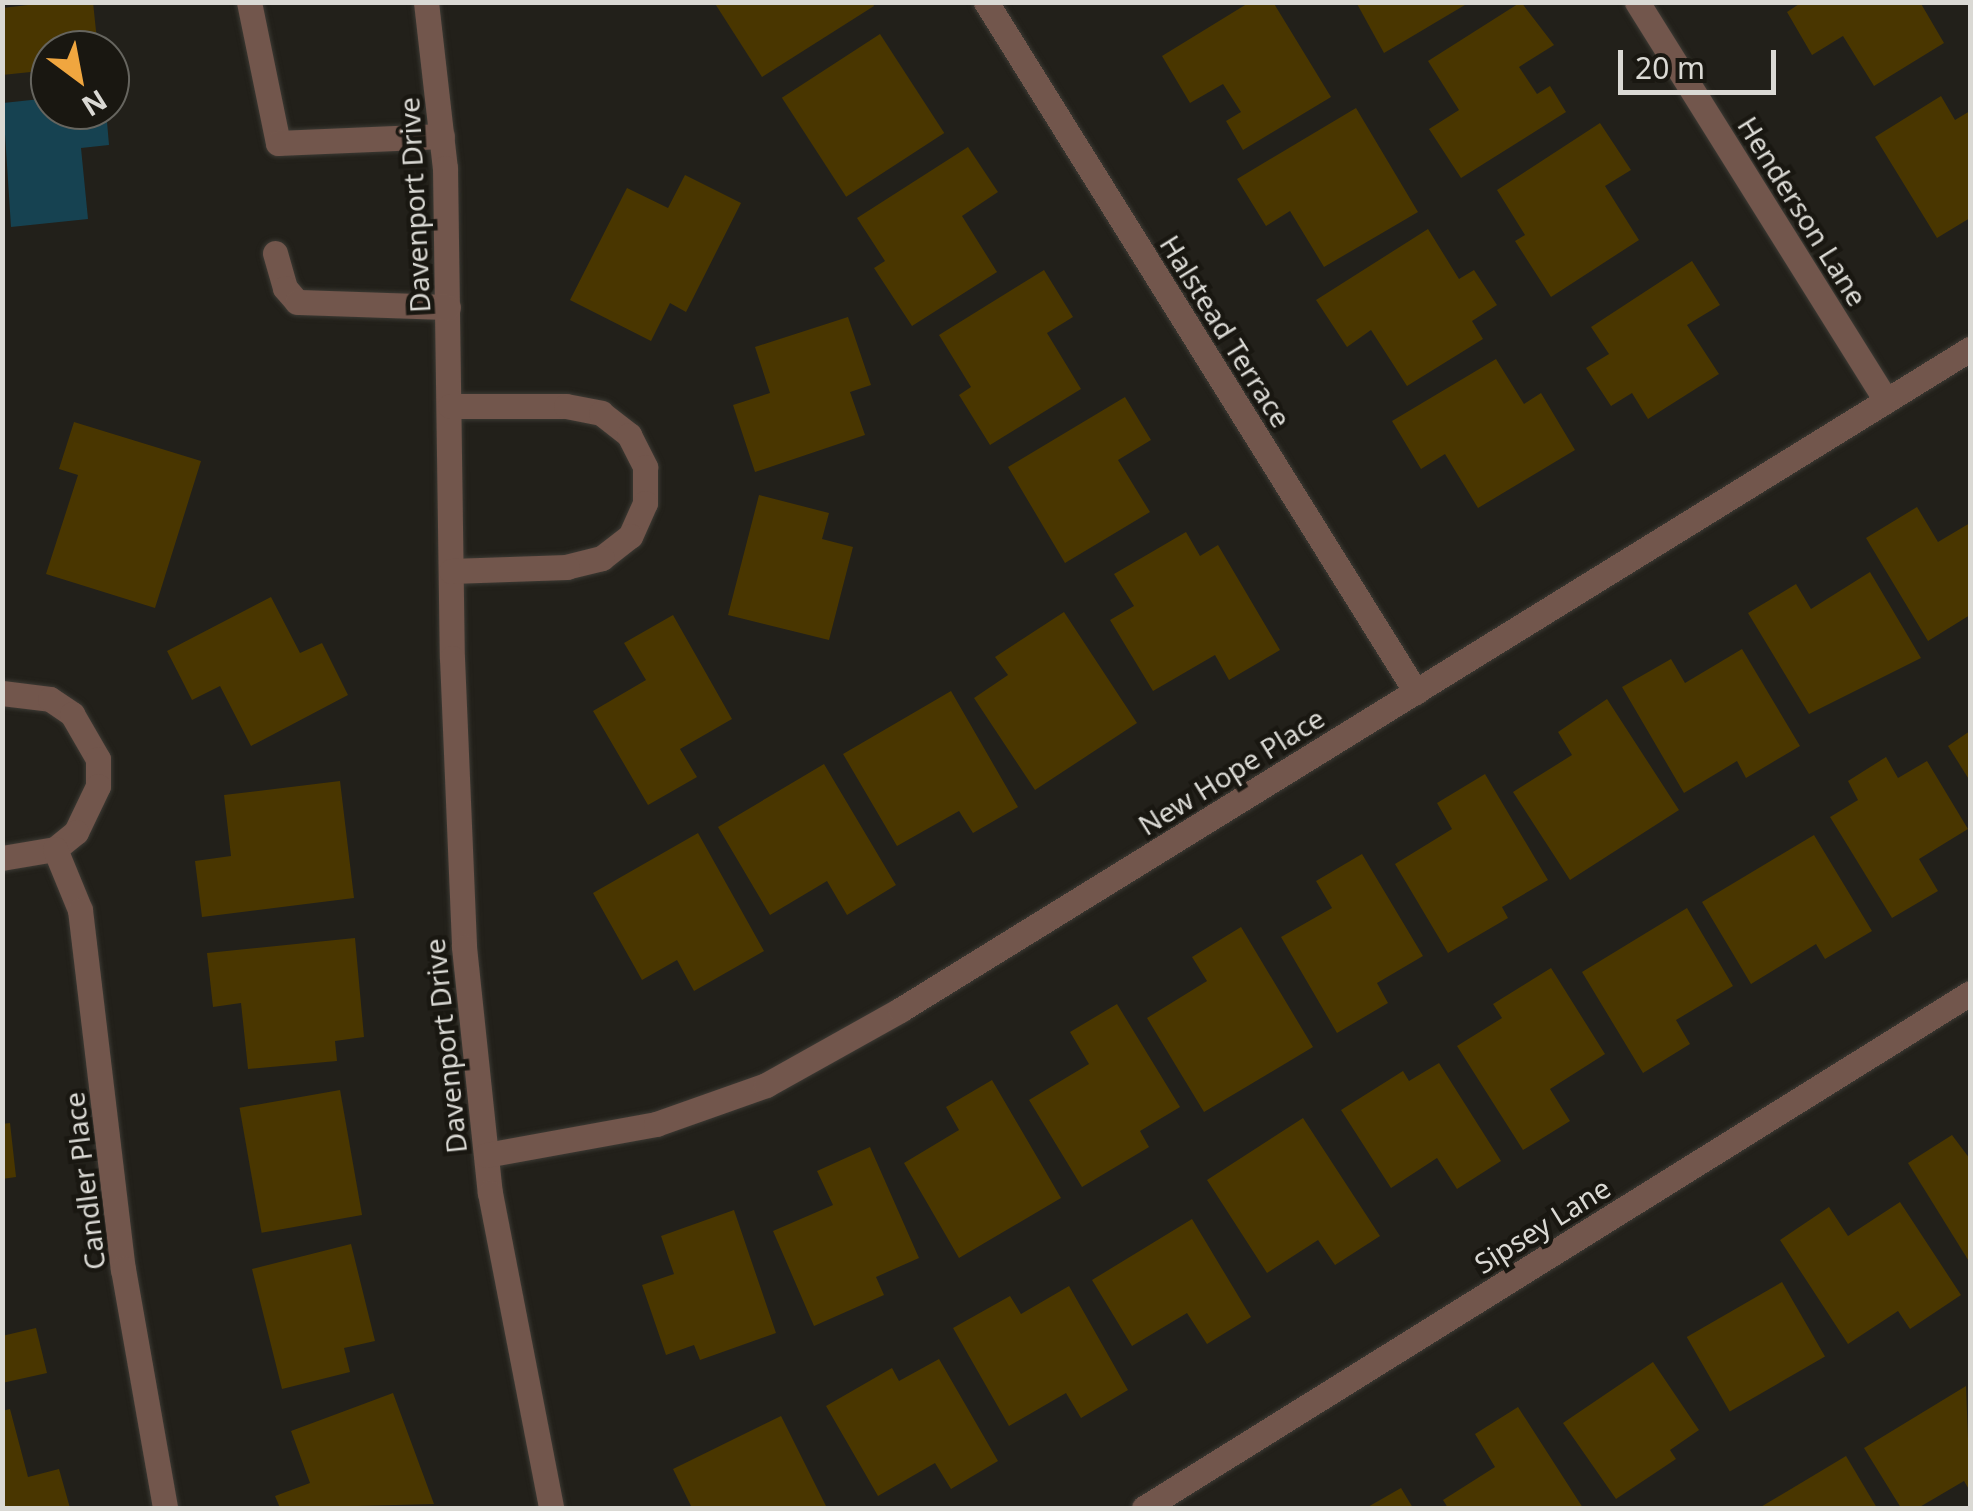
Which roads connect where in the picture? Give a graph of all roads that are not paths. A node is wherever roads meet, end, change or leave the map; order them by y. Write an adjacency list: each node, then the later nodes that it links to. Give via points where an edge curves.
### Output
1 (249, 2): 5 (street, via 278,143)
2 (426, 2): 5 (street, Davenport Drive)
3 (986, 2): 12 (street, Halstead Terrace)
4 (1637, 2): 9 (street, Henderson Lane)
5 (442, 136): 7 (street, Davenport Drive)
6 (275, 253): 7 (street, via 285,288 297,302)
7 (448, 307): 10 (street, Davenport Drive)
8 (1970, 349): 9 (street, New Hope Place)
9 (1886, 401): 12 (street, New Hope Place)
10 (450, 406): 11 (street, Davenport Drive); 11 (street, via 566,406 601,413 629,435 646,467 646,503 630,536 602,558 567,567)
11 (451, 571): 17 (street, Davenport Drive, via 464,947)
12 (1416, 692): 17 (street, New Hope Place, via 900,1010 766,1085 656,1124)
13 (2, 694): 14 (street, via 50,700 72,714 98,759 91,811)
14 (55, 848): 15 (street); 18 (street, Candler Place, via 80,910 123,1269)
15 (2, 858)
16 (1970, 993): 20 (street, Sipsey Lane)
17 (486, 1155): 19 (street, Davenport Drive)
18 (165, 1508)
19 (551, 1508)
20 (1144, 1508)

